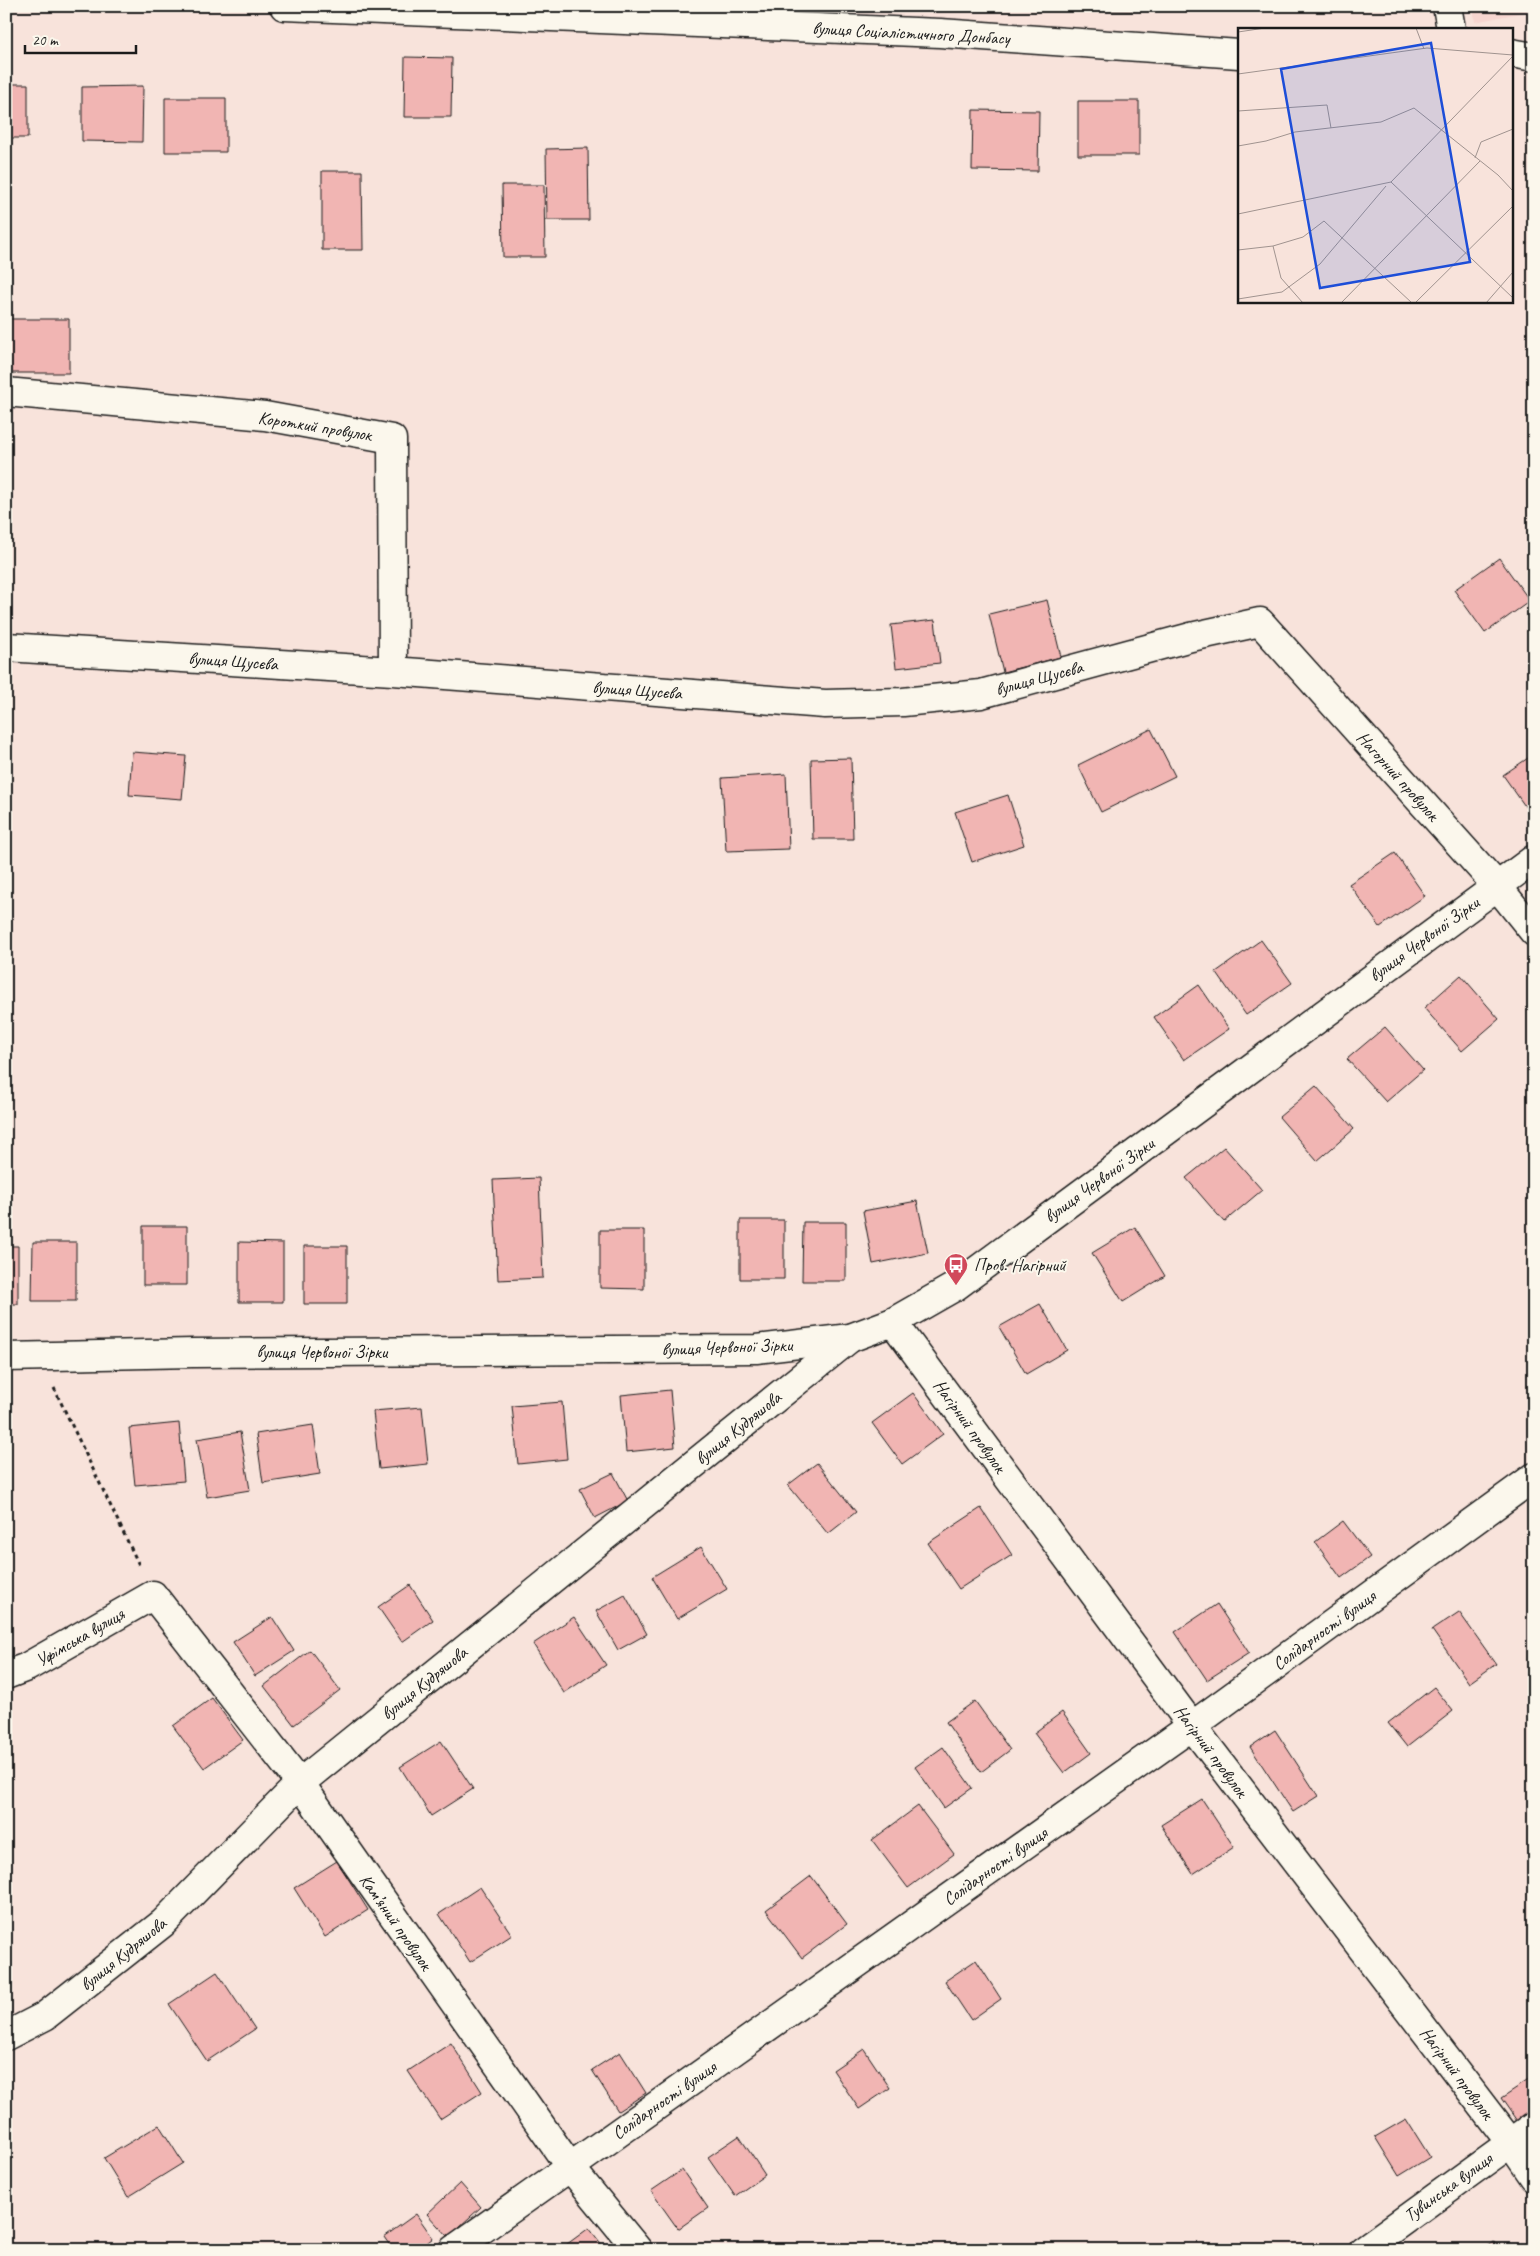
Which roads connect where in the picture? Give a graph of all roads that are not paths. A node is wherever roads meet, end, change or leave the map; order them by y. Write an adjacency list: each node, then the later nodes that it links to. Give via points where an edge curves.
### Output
1 (284, 6): 5 (street, вулиця Соціалістичного Донбасу, via 940,33)
2 (1447, 6): 3 (street)
3 (1451, 28)
4 (1512, 53): 6 (street)
5 (1238, 54)
6 (1534, 56)
7 (6, 392): 10 (street, Короткий провулок, via 265,416 392,439)
8 (1260, 622): 10 (street, вулиця Щусєва, via 1191,637 981,694 903,702 825,704); 12 (street, Нагорний провулок)
9 (6, 647): 10 (street, вулиця Щусєва)
10 (394, 671)
11 (1534, 859): 12 (street, вулиця Червоної Зірки)
12 (1497, 886): 13 (street, Нагорний провулок); 14 (street, вулиця Червоної Зірки, via 956,1286)
13 (1534, 932)
14 (893, 1322): 15 (street, вулиця Червоної Зірки); 20 (street, Нагірний провулок)
15 (850, 1338): 16 (street, вулиця Червоної Зірки, via 756,1349 202,1352); 21 (street, вулиця Кудряшова)
16 (6, 1358)
17 (1534, 1477): 20 (street, Солідарності вулиця)
18 (153, 1595): 19 (street, Уфімська вулиця, via 27,1667); 21 (street, Кам’яний провулок)
19 (6, 1675)
20 (1192, 1726): 24 (street, Нагірний провулок); 25 (street, Солідарності вулиця)
21 (300, 1783): 22 (street, вулиця Кудряшова, via 163,1923 45,2016); 25 (street, Кам’яний провулок)
22 (6, 2036)
23 (1534, 2126): 24 (street, Тувинська вулиця)
24 (1510, 2142): 26 (street, Нагірний провулок); 29 (street, Тувинська вулиця)
25 (570, 2167): 27 (street, Солідарності вулиця); 28 (street, Кам’яний провулок)
26 (1534, 2177)
27 (453, 2250)
28 (638, 2250)
29 (1362, 2250)

